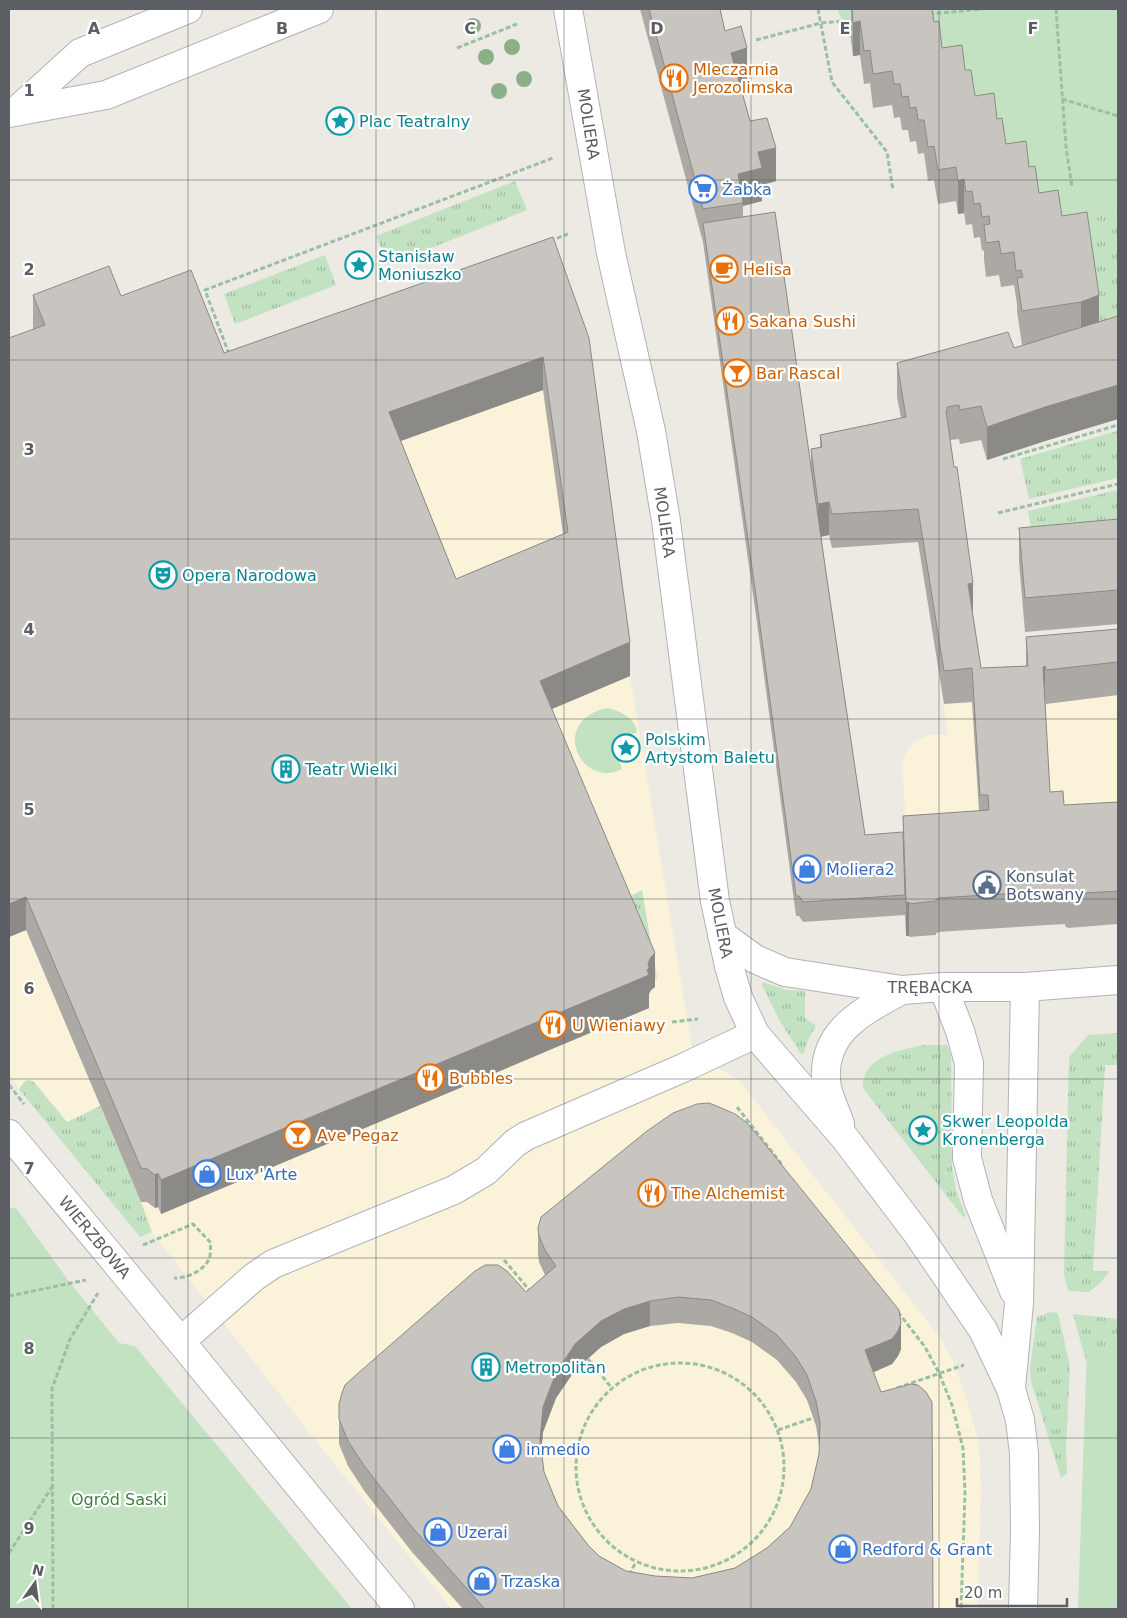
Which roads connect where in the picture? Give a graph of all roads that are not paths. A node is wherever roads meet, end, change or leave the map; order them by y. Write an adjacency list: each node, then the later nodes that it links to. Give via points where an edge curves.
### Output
1 (188, 9): 4 (street, via 80,53)
2 (319, 9): 4 (street, via 106,95)
3 (568, 9): 5 (street, MOLIERA, via 611,253 660,485)
4 (13, 112)
5 (722, 936): 9 (street, TRĘBACKA, via 755,960 785,972); 10 (street, MOLIERA, via 738,997)
6 (1118, 980): 8 (street, TRĘBACKA)
7 (943, 987): 8 (street, TRĘBACKA); 9 (street, TRĘBACKA); 13 (street, via 969,1063 967,1158 978,1200)
8 (1024, 987): 13 (street)
9 (902, 990): 12 (street, via 864,1010 839,1033 829,1049 825,1067 828,1089)
10 (755, 1034): 12 (street, MOLIERA); 14 (street, via 526,1136 486,1170 454,1190 273,1264)
11 (9, 1134): 14 (street, WIERZBOWA)
12 (844, 1137): 15 (street, MOLIERA, via 917,1233 983,1330)
13 (1018, 1303): 15 (street)
14 (181, 1341): 16 (street, WIERZBOWA)
15 (1011, 1389): 17 (street, via 1020,1420 1024,1453)
16 (400, 1609)
17 (1023, 1609)

